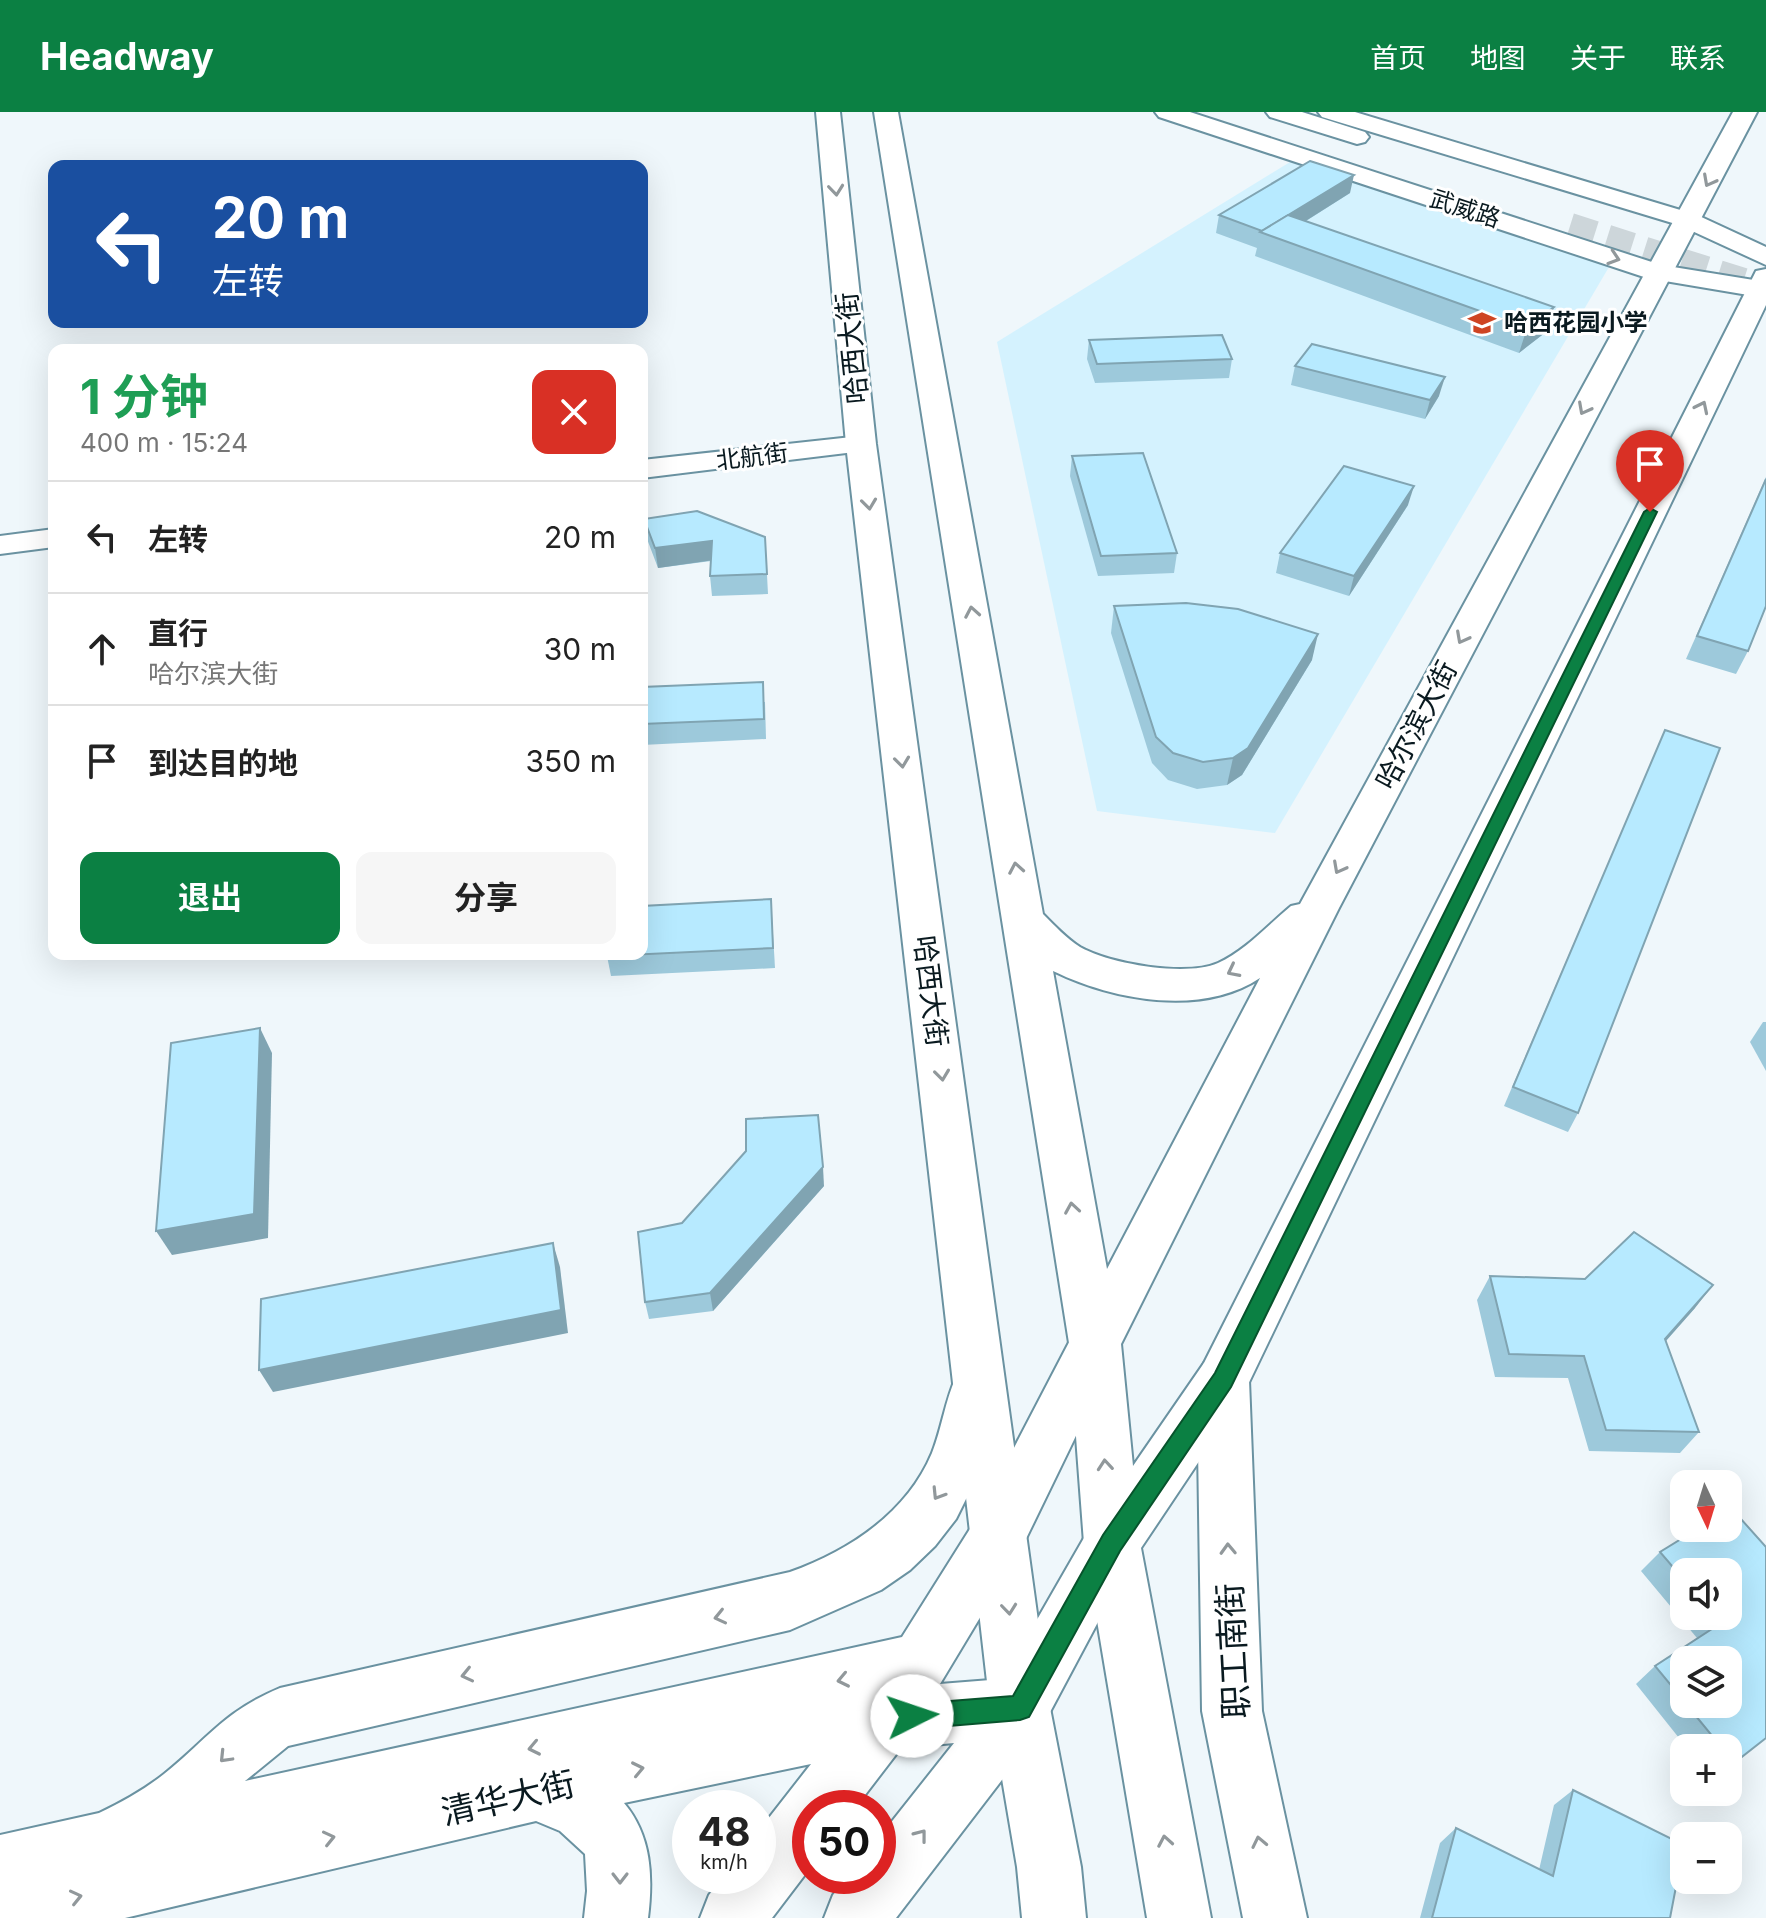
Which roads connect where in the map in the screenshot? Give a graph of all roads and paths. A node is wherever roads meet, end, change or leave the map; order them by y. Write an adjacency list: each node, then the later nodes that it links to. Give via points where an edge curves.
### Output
1 (828, 112): 12 (main road, 哈西大街, one-way to 12)
2 (886, 112): 17 (main road, one-way to 2)
3 (1167, 112): 8 (main road, 武威路)
4 (1215, 112): 8 (main road, 武威路)
5 (1278, 112): 8 (main road, 武威路)
6 (1330, 112): 8 (main road, 武威路)
7 (1745, 112): 9 (main road, 哈尔滨大街, one-way to 9)
8 (1587, 219): 9 (main road, 武威路); 10 (main road, 武威路, one-way to 10)
9 (1688, 220): 10 (main road, 哈尔滨大街); 11 (main road, 武威路)
10 (1657, 272): 11 (main road, 武威路); 16 (main road, 哈尔滨大街, one-way to 16)
11 (1765, 278): 20 (main road, one-way to 11)
12 (861, 444): 13 (street, 北航街); 19 (main road, 哈西大街, one-way to 19)
13 (648, 468)
14 (48, 539): 15 (street)
15 (0, 545)
16 (1318, 908): 17 (main road, one-way to 17, via 1233,975 1197,982 1144,983 1107,975 1068,960); 18 (main road, 哈尔滨大街)
17 (1026, 923): 18 (main road, one-way to 17)
18 (1095, 1343): 21 (main road, 哈尔滨大街); 22 (main road, one-way to 18)
19 (979, 1368): 21 (main road, 哈西大街); 29 (main road, one-way to 29, via 970,1423 949,1477 901,1544 858,1575 790,1601 280,1718 237,1744 173,1805)
20 (1223, 1380): 22 (main road); 37 (main road, 职工南街, one-way to 20, via 1232,1711)
21 (1000, 1532): 23 (main road, 哈尔滨大街); 24 (main road, 哈西大街, one-way to 24)
22 (1112, 1543): 24 (main road); 36 (main road, one-way to 22)
23 (919, 1663): 25 (main road, 哈尔滨大街); 29 (main road, 清华大街, one-way to 29)
24 (1020, 1708): 25 (main road, 清华大街); 31 (main road, 哈西大街); 35 (main road, one-way to 24)
25 (885, 1719): 26 (main road, 清华大街, one-way to 25); 27 (main road, 哈尔滨大街)
26 (536, 1790): 32 (main road, 清华大街, one-way to 26); 33 (main road, one-way to 33, via 573,1802 594,1816 610,1837 619,1857)
27 (830, 1790)
28 (792, 1840): 34 (main road)
29 (109, 1842): 30 (main road, 清华大街)
30 (0, 1867)
31 (1042, 1901)
32 (0, 1915)
33 (616, 1918)
34 (732, 1918)
35 (856, 1918)
36 (1179, 1918)
37 (1275, 1918)

